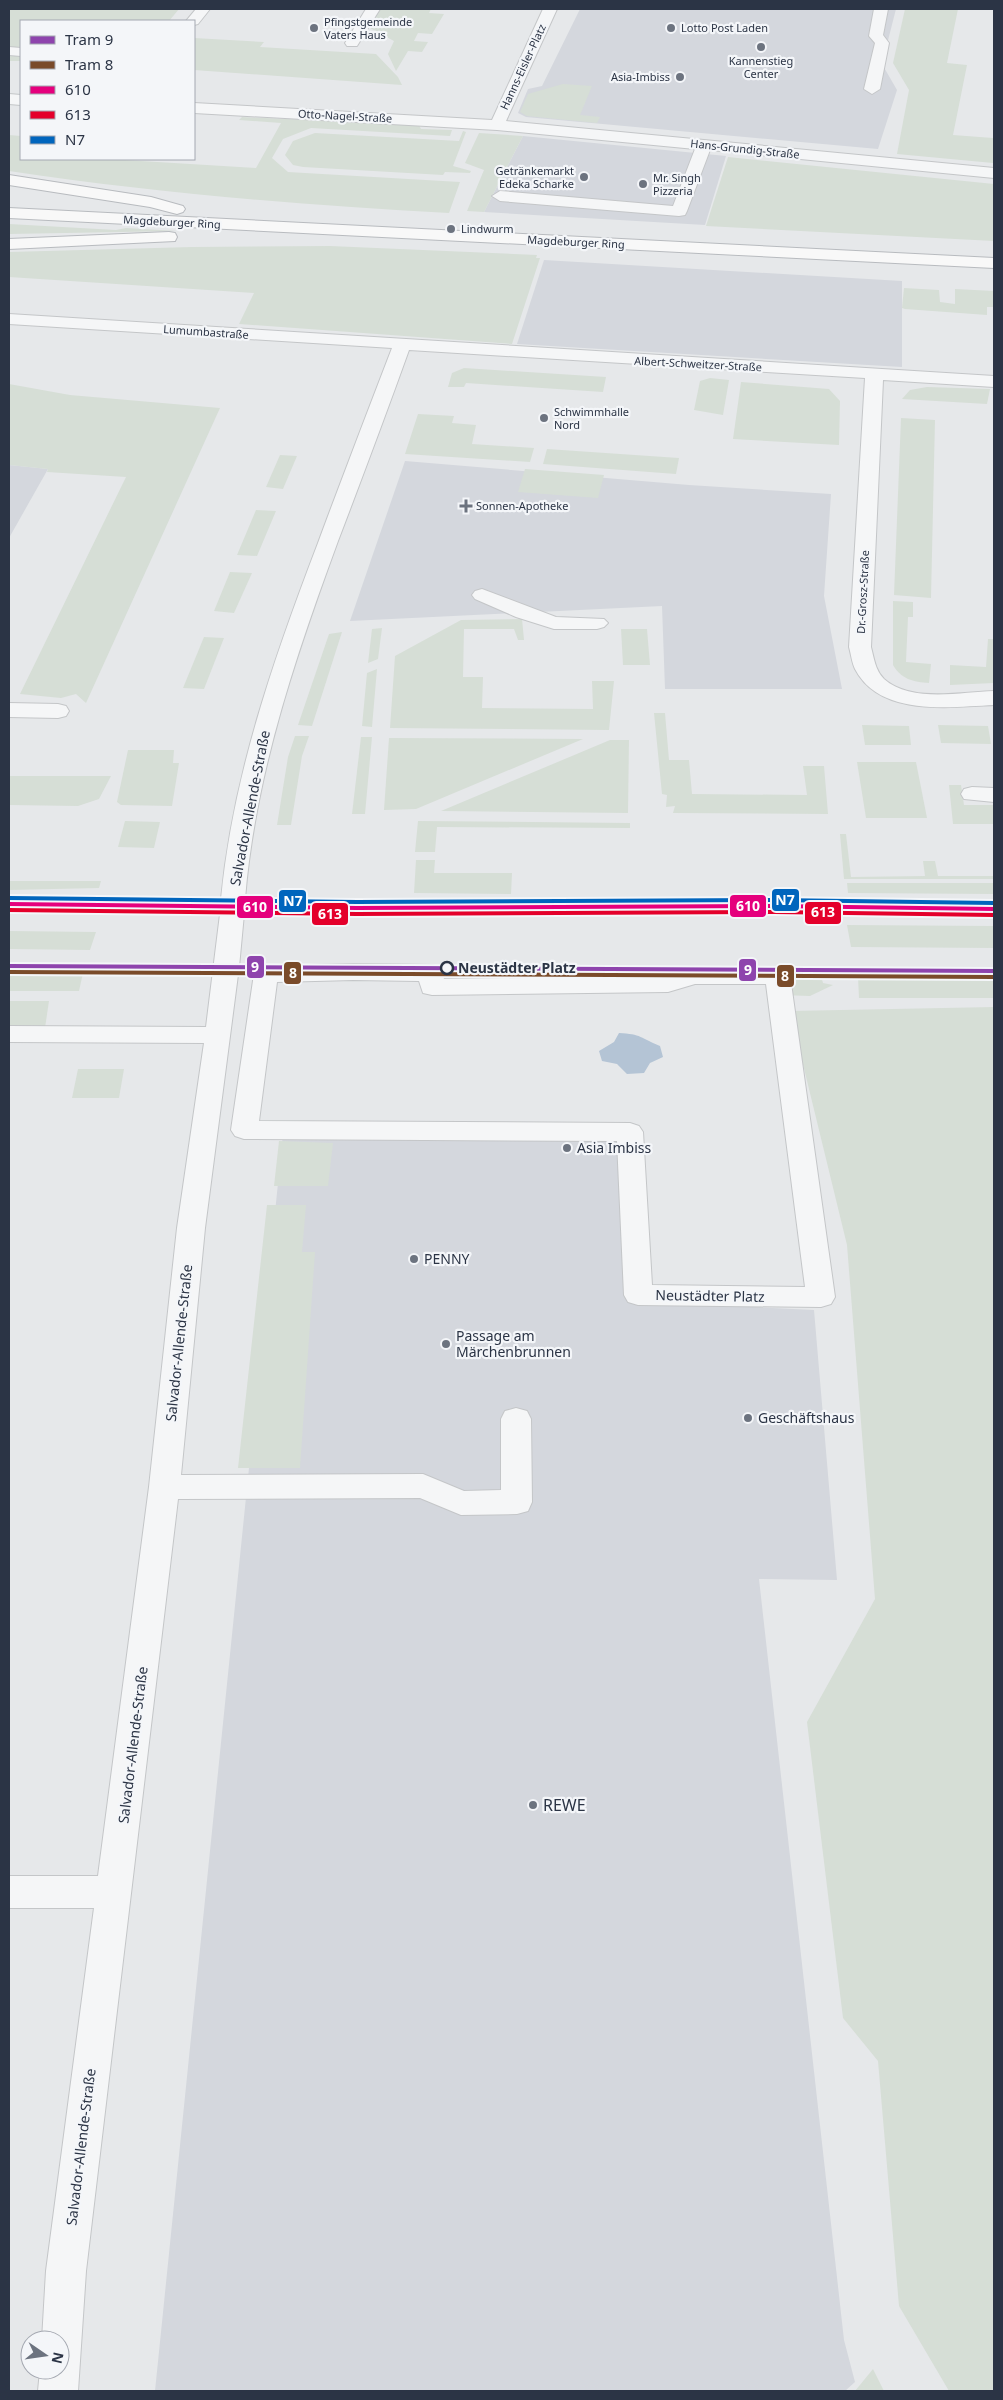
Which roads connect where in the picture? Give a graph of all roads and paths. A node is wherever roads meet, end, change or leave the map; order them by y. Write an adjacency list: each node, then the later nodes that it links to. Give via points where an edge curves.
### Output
1 (203, 9): 5 (street)
2 (373, 9): 6 (street)
3 (550, 9): 9 (street, Hanns-Eisler-Platz)
4 (881, 9): 7 (street, via 876,36 882,43)
5 (194, 20)
6 (352, 43)
7 (872, 89)
8 (195, 108): 9 (street, Otto-Nagel-Straße)
9 (497, 125): 10 (street, Hans-Grundig-Straße)
10 (704, 145): 11 (street, Hans-Grundig-Straße); 13 (street, via 679,211)
11 (994, 173)
12 (9, 180): 15 (highway)
13 (500, 196)
14 (9, 200): 15 (highway, Magdeburger Ring)
15 (177, 209): 19 (highway, Magdeburger Ring)
16 (9, 213): 17 (highway, Magdeburger Ring)
17 (294, 228): 18 (highway, via 273,234); 20 (highway, Magdeburger Ring)
18 (9, 244)
19 (994, 249)
20 (994, 263)
21 (9, 319): 22 (street, Lumumbastraße)
22 (402, 345): 23 (street, Albert-Schweitzer-Straße); 31 (street, Salvador-Allende-Straße, via 270,706 236,865)
23 (874, 374): 24 (street, Albert-Schweitzer-Straße); 27 (street, Dr.-Grosz-Straße, via 860,646 862,661 876,682 903,697)
24 (994, 381)
25 (482, 595): 26 (street, via 554,623)
26 (597, 623)
27 (994, 698)
28 (9, 710): 29 (street)
29 (58, 711)
30 (9, 904): 31 (street)
31 (234, 905): 32 (street); 35 (street, Salvador-Allende-Straße)
32 (994, 908)
33 (777, 976): 33 (street, Neustädter Platz, via 821,1297 638,1295 630,1132 244,1130 266,974 431,973 432,987 668,984 694,976)
34 (9, 1034): 35 (street)
35 (217, 1035): 37 (street, Salvador-Allende-Straße, via 191,1228)
36 (516, 1420): 37 (street, via 517,1502 461,1503 423,1486)
37 (164, 1487): 39 (street, Salvador-Allende-Straße)
38 (9, 1892): 39 (street)
39 (115, 1892): 40 (street, Salvador-Allende-Straße, via 66,2272)
40 (62, 2330)

